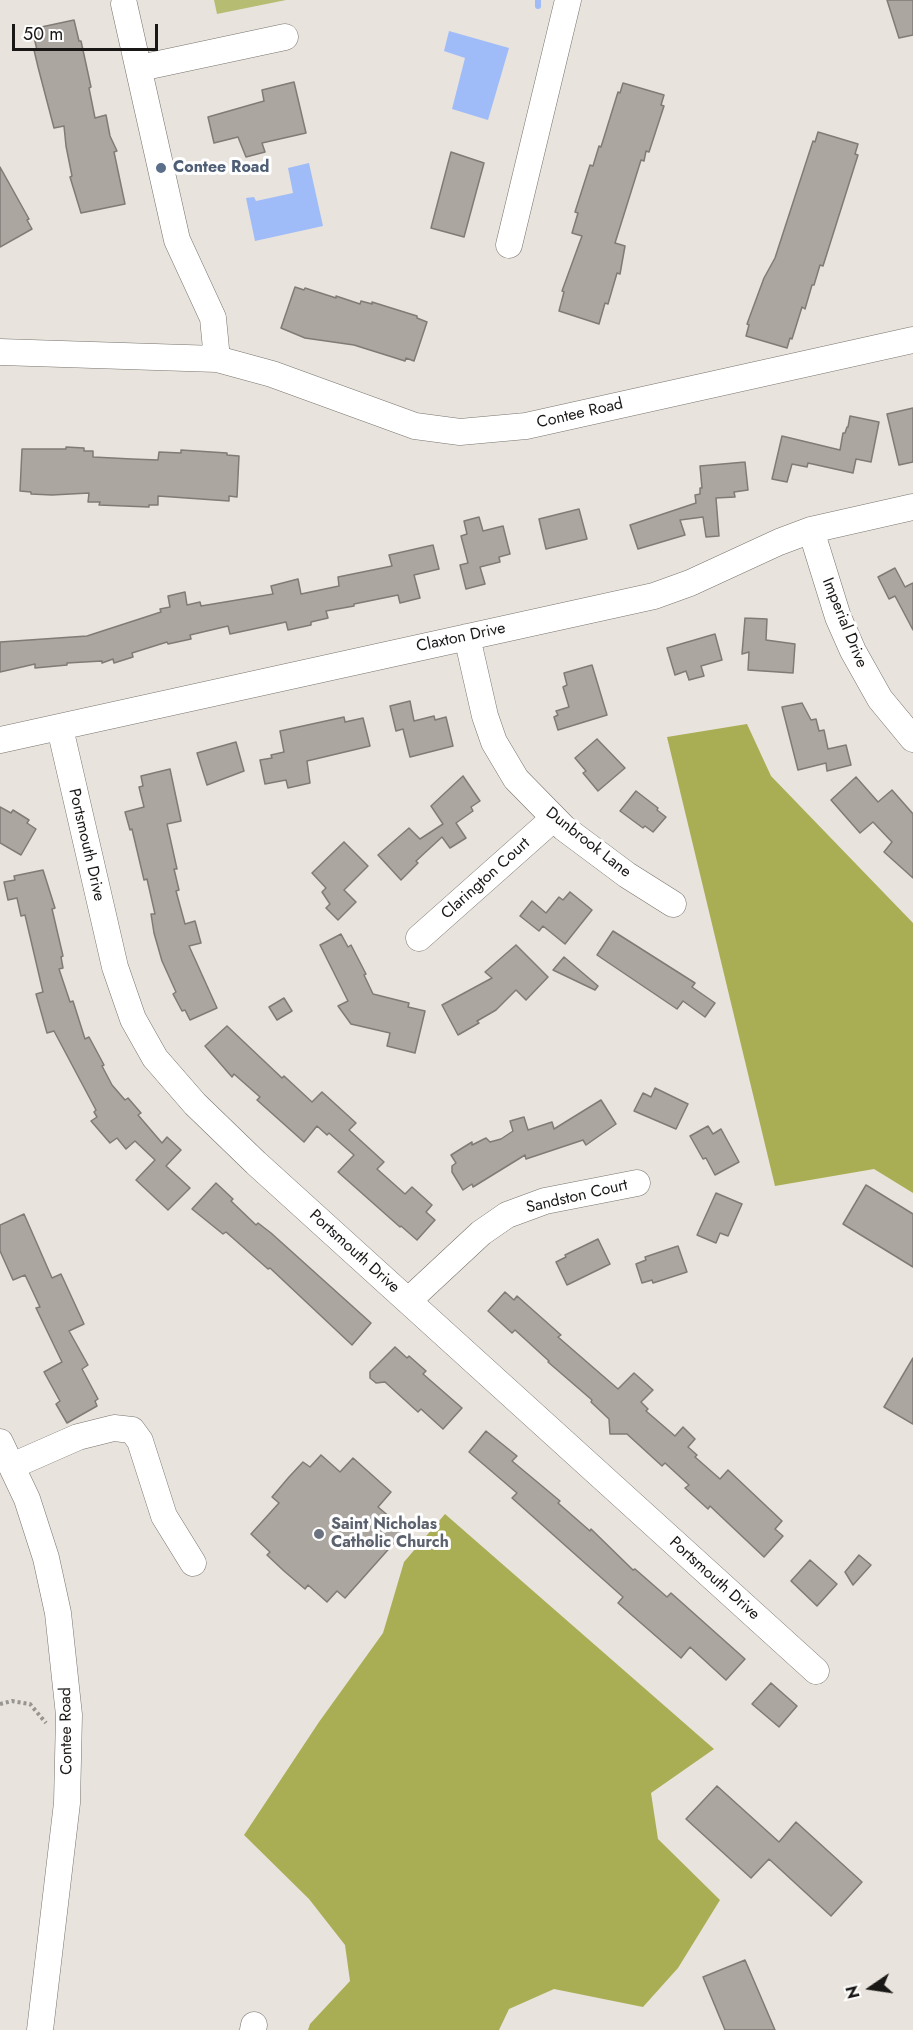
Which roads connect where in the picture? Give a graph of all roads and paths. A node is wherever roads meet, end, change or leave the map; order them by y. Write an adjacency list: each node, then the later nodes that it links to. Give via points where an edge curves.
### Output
1 (568, 0): 5 (street)
2 (124, 4): 4 (street)
3 (285, 37): 4 (street)
4 (140, 68): 8 (street, via 177,240 213,318)
5 (509, 245)
6 (913, 340): 8 (street, Contee Road, via 526,426 460,432 415,426 272,374)
7 (0, 352): 8 (street, Contee Road)
8 (217, 359)
9 (913, 507): 10 (street, Claxton Drive)
10 (811, 530): 11 (street, Claxton Drive, via 654,596); 13 (street, Imperial Drive, via 838,617 853,651 880,699)
11 (466, 637): 12 (street, Claxton Drive); 15 (street, Dunbrook Lane, via 494,742 516,779)
12 (60, 728): 14 (street, Claxton Drive); 19 (street, Portsmouth Drive, via 115,968 144,1041 195,1104)
13 (913, 739)
14 (0, 740)
15 (553, 819): 16 (street, Dunbrook Lane, via 627,876); 17 (street, Clarington Court)
16 (673, 904)
17 (419, 938)
18 (637, 1183): 19 (street, Sandston Court, via 545,1201 507,1215 481,1233)
19 (408, 1301): 23 (street, Portsmouth Drive)
20 (0, 1442): 21 (street, Contee Road)
21 (12, 1466): 22 (street, via 78,1437 114,1428 132,1430 140,1441 164,1516); 26 (street, Contee Road, via 46,1558 58,1613 69,1714 67,1803)
22 (193, 1563)
23 (816, 1671)
24 (0, 1704): 25 (path, via 30,1704)
25 (49, 1727)
26 (40, 2030)

